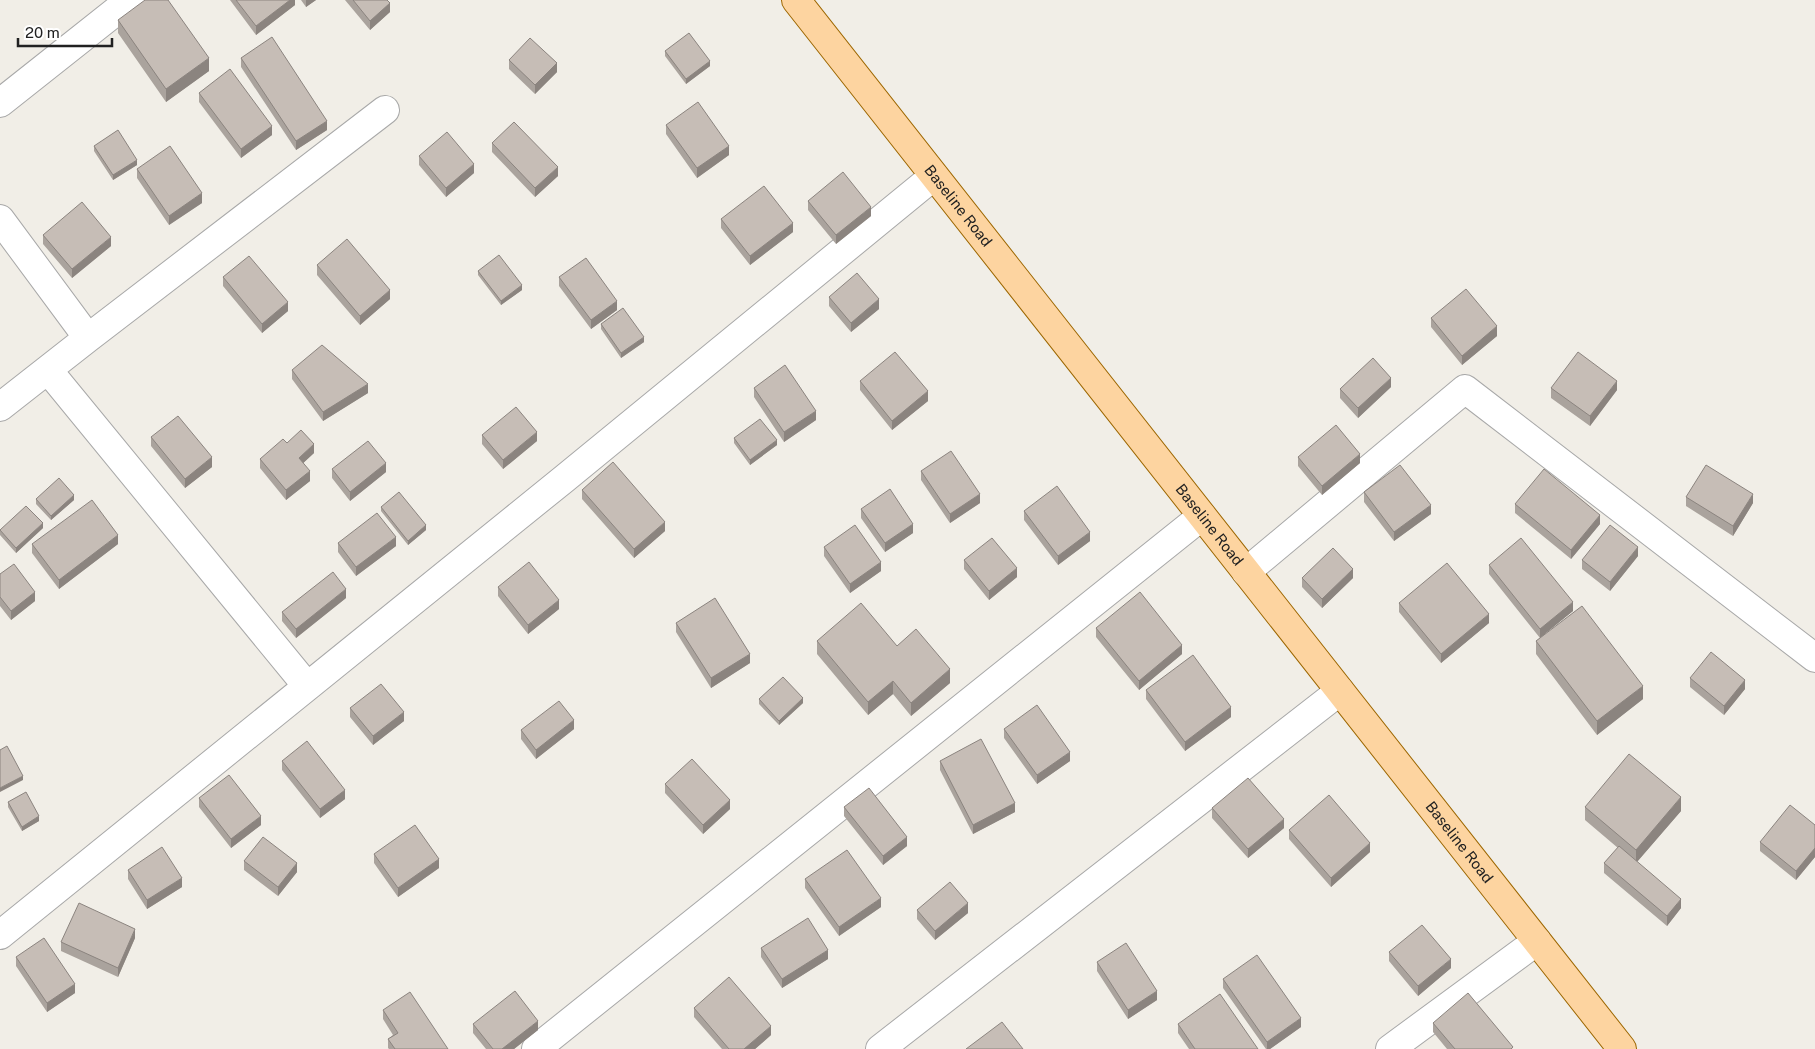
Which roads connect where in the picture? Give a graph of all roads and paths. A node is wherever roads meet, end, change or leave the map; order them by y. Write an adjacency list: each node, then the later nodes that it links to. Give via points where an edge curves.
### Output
1 (130, 0): 3 (street)
2 (796, 0): 5 (main road, Baseline Road)
3 (0, 103)
4 (385, 110): 7 (street)
5 (934, 176): 10 (main road, Baseline Road); 13 (street)
6 (0, 219): 7 (street)
7 (88, 338): 8 (street)
8 (48, 370): 9 (street); 13 (street)
9 (0, 407)
10 (1202, 516): 11 (main road, Baseline Road); 17 (street)
11 (1246, 572): 12 (street, via 1464,389); 14 (main road, Baseline Road)
12 (1815, 658)
13 (308, 686): 15 (street)
14 (1340, 691): 16 (main road, Baseline Road); 18 (street)
15 (0, 935)
16 (1537, 941): 19 (street); 20 (main road, Baseline Road)
17 (536, 1049)
18 (880, 1049)
19 (1390, 1049)
20 (1622, 1049)

